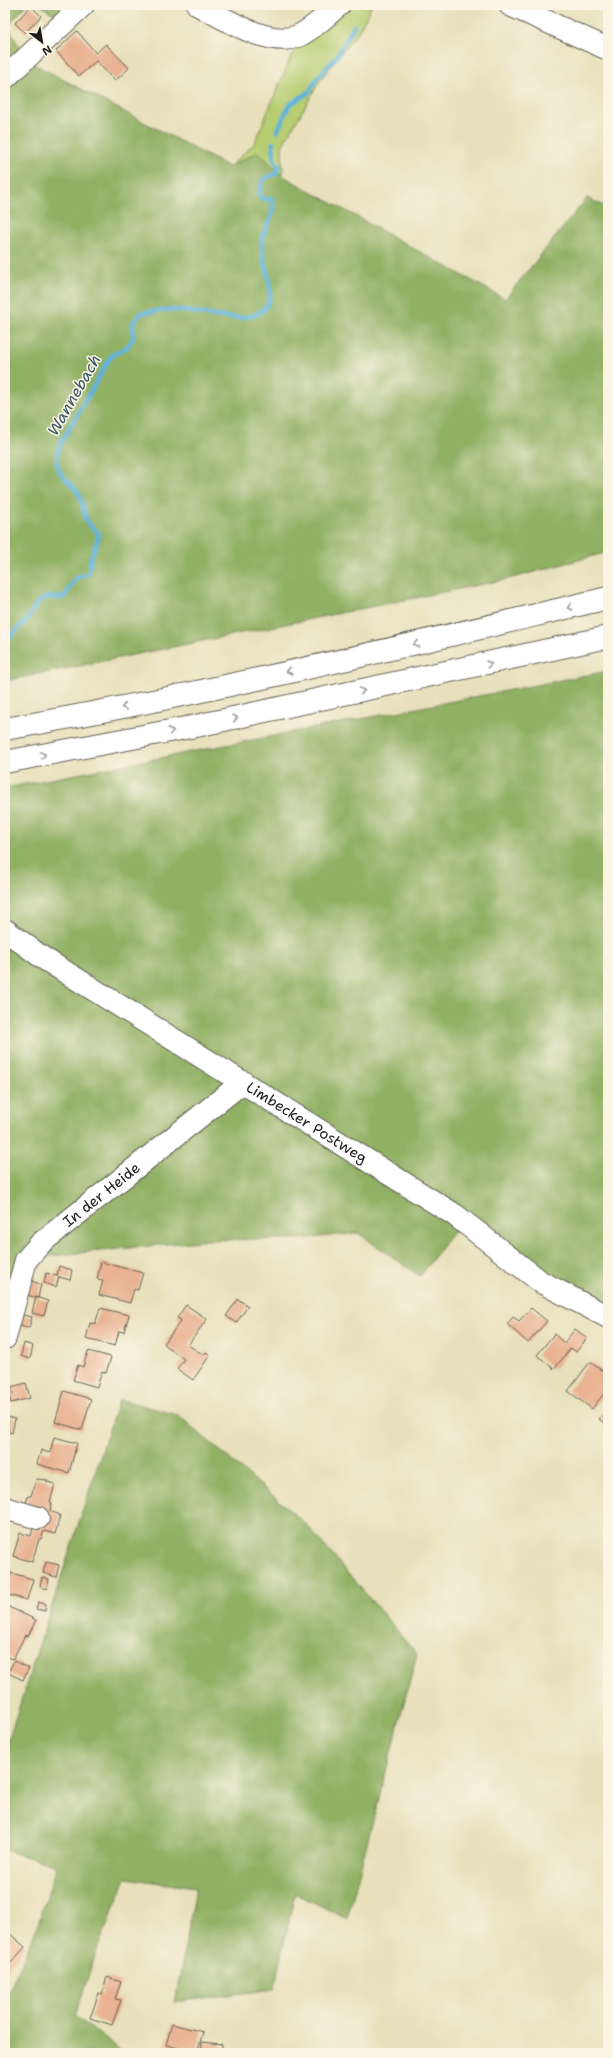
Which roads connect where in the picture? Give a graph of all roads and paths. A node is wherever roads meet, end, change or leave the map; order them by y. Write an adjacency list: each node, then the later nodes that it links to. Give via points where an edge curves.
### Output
1 (83, 5): 6 (main road)
2 (198, 5): 3 (main road, via 272,39 299,36)
3 (339, 5)
4 (510, 5): 5 (main road)
5 (608, 50)
6 (5, 78)
7 (608, 598): 9 (main road, one-way to 9, via 190,694)
8 (608, 637): 10 (main road, one-way to 8, via 196,726)
9 (5, 729)
10 (5, 762)
11 (5, 930): 12 (main road, Limbecker Postweg, via 43,958)
12 (243, 1082): 13 (main road, Limbecker Postweg, via 455,1215 541,1282); 14 (main road, In der Heide, via 41,1243 26,1260)
13 (608, 1317)
14 (5, 1338)
15 (5, 1508): 16 (main road)
16 (38, 1518)

